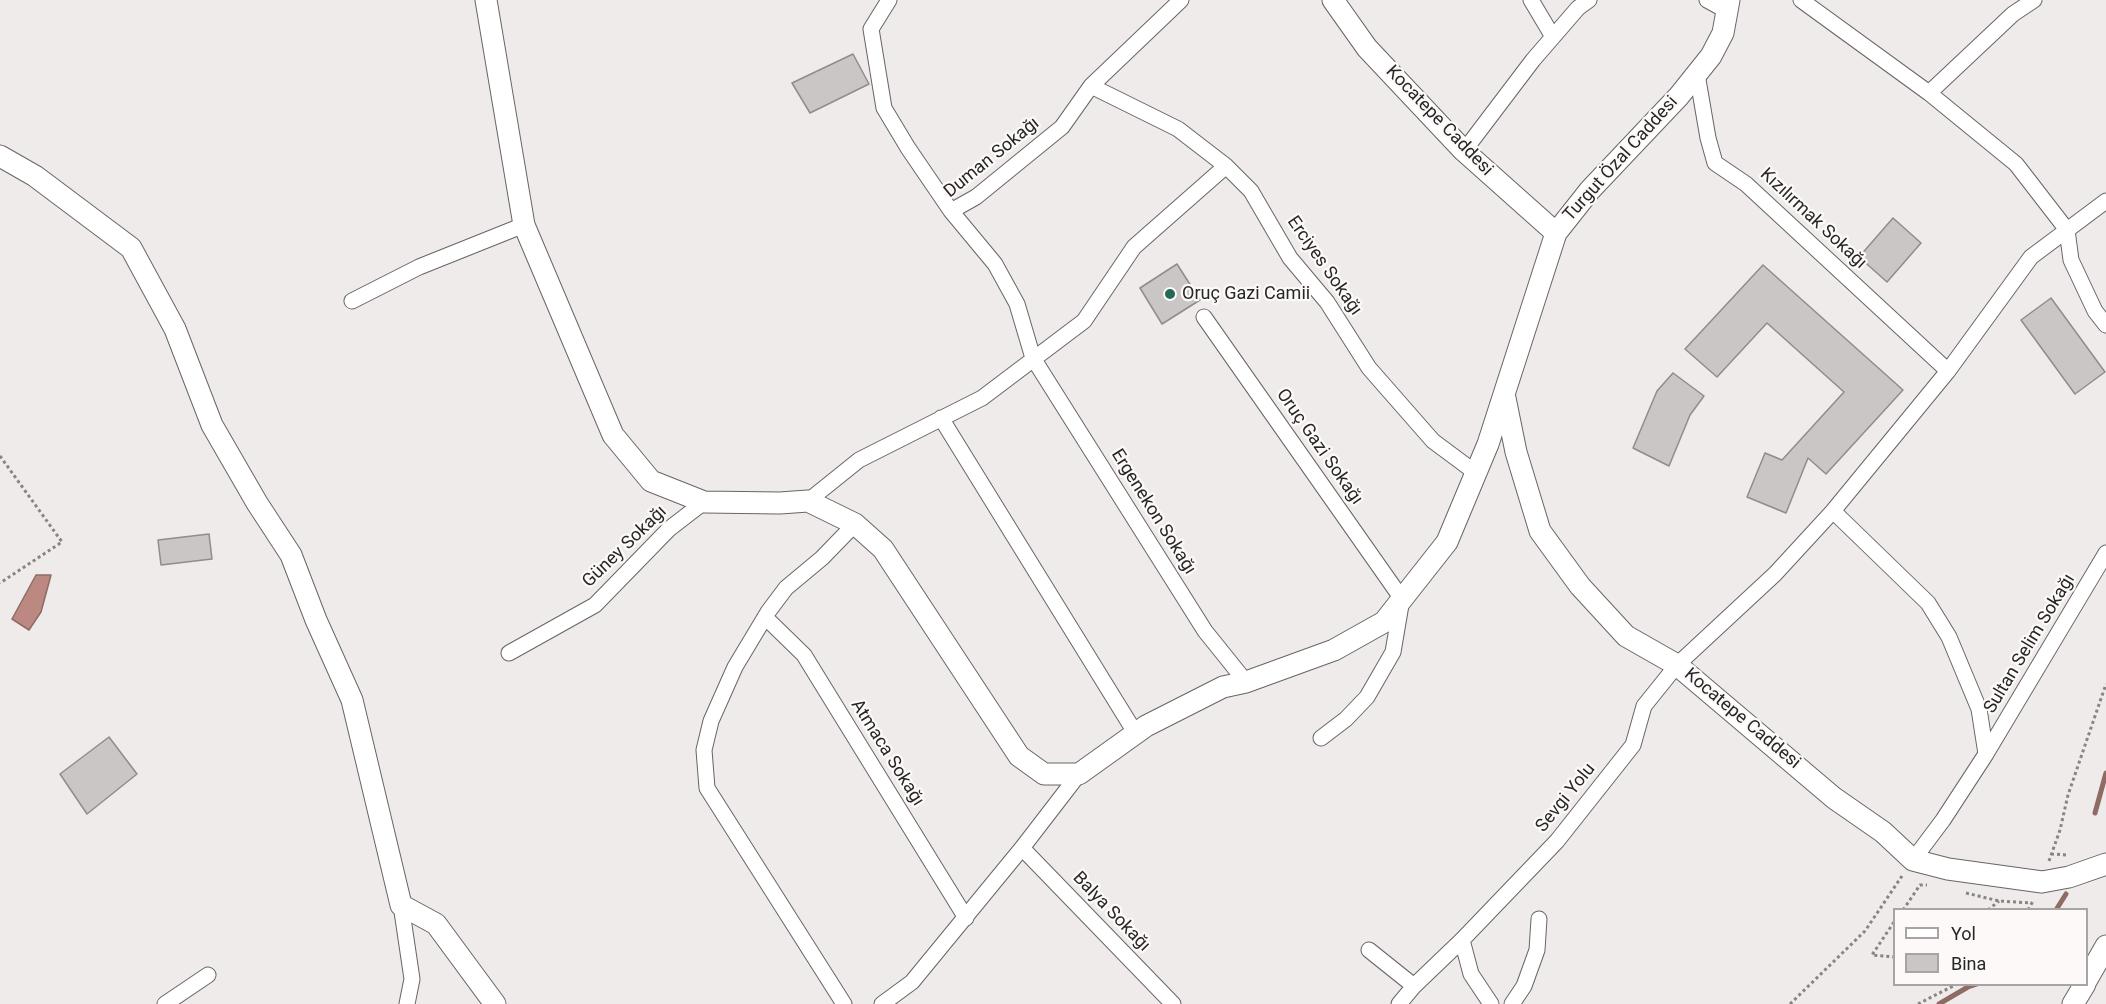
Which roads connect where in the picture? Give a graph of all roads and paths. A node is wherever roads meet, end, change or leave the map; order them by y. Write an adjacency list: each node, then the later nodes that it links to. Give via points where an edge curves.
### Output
1 (486, 0): 20 (street)
2 (889, 0): 19 (street, via 871,29 884,108)
3 (1181, 0): 13 (street, Duman Sokağı)
4 (1333, 0): 15 (street, Kocatepe Caddesi, via 1367,48)
5 (1531, 0): 11 (street)
6 (1589, 0): 11 (street)
7 (1707, 0): 10 (street)
8 (1801, 0): 14 (street)
9 (2034, 0): 14 (street, via 2013,14)
10 (1728, 5): 12 (street, Turgut Özal Caddesi, via 1723,33)
11 (1553, 37): 15 (street)
12 (1697, 74): 22 (street, Turgut Özal Caddesi, via 1590,189); 27 (street, Kızılırmak Sokağı, via 1715,162 1746,184)
13 (1091, 86): 17 (street, Erciyes Sokağı, via 1178,129); 19 (street, Duman Sokağı, via 1062,126 976,197)
14 (1929, 93): 21 (street, via 2016,164)
15 (1464, 151): 22 (street, Kocatepe Caddesi)
16 (0, 156): 55 (street, via 35,176 130,248 175,329 212,425 291,555 352,700)
17 (1226, 166): 26 (street, via 1134,247 1084,321); 31 (street, Erciyes Sokağı, via 1251,191 1290,258 1327,302 1369,368 1434,441)
18 (2106, 201): 21 (street, Sevgi Yolu)
19 (951, 211): 26 (street, Duman Sokağı, via 995,264 1017,304)
20 (524, 225): 23 (street, via 419,267); 33 (street, via 613,435 651,481)
21 (2067, 230): 25 (street, via 2071,260 2095,311); 27 (street, Sevgi Yolu, via 2031,257)
22 (1556, 233): 28 (street, Turgut Özal Caddesi)
23 (352, 301)
24 (1204, 317): 38 (street, Oruç Gazi Sokağı)
25 (2106, 325)
26 (1033, 358): 29 (street, via 982,398); 42 (street, Ergenekon Sokağı, via 1205,631)
27 (1948, 371): 34 (street, Sevgi Yolu)
28 (1504, 395): 31 (street, Turgut Özal Caddesi); 41 (street, Kocatepe Caddesi, via 1540,531 1580,586 1626,636)
29 (941, 418): 32 (street, via 859,460); 44 (street)
30 (0, 456): 37 (path, via 62,542)
31 (1476, 473): 38 (street, Turgut Özal Caddesi, via 1447,542)
32 (808, 501): 33 (street); 35 (street)
33 (704, 502): 40 (street, Güney Sokağı, via 669,529 595,604)
34 (1833, 511): 41 (street, Sevgi Yolu, via 1775,574); 46 (street, via 1928,603 1948,637 1979,709)
35 (855, 524): 39 (street, via 786,588); 47 (street, via 883,549 1019,756 1044,774)
36 (2106, 553): 46 (street, Sultan Selim Sokağı)
37 (0, 583)
38 (1402, 599): 42 (street, Turgut Özal Caddesi, via 1384,622 1334,650); 45 (street, via 1393,651 1367,697)
39 (765, 617): 59 (street, Atmaca Sokağı, via 804,656); 74 (street, via 735,668 711,721 704,750 707,788)
40 (509, 653)
41 (1677, 665): 50 (street, Kocatepe Caddesi); 62 (street, Sevgi Yolu, via 1644,706 1633,745 1602,785 1557,841)
42 (1246, 682): 44 (street, Turgut Özal Caddesi, via 1223,687)
43 (2106, 684): 49 (path)
44 (1136, 734): 47 (street, Turgut Özal Caddesi)
45 (1321, 738)
46 (1986, 754): 50 (street, Sultan Selim Sokağı)
47 (1079, 774): 48 (street)
48 (1022, 848): 59 (street); 76 (street, Balya Sokağı)
49 (2051, 854)
50 (1913, 860): 51 (street, Kocatepe Caddesi, via 1947,869 2042,882); 80 (path, via 1865,931)
51 (2106, 864)
52 (1931, 885): 56 (path, via 1920,885)
53 (1965, 893): 54 (path)
54 (1999, 901): 57 (path); 58 (path, via 2032,903)
55 (401, 904): 72 (street, via 412,980); 73 (street, via 436,924)
56 (1904, 908)
57 (1989, 908)
58 (2029, 908)
59 (966, 918): 75 (street, via 912,982)
60 (1539, 919): 79 (street, via 1537,950 1524,986)
61 (1893, 924): 65 (path, via 1872,956)
62 (1462, 940): 68 (street, Sevgi Yolu); 78 (street, via 1471,974)
63 (2106, 946): 67 (street)
64 (1369, 950): 68 (street)
65 (1893, 957)
66 (208, 975): 71 (street)
67 (2088, 979)
68 (1414, 986): 77 (street, Sevgi Yolu)
69 (1953, 986): 81 (path)
70 (2084, 986): 82 (street)
71 (165, 1004)
72 (407, 1004)
73 (495, 1004)
74 (844, 1004)
75 (882, 1004)
76 (1173, 1004)
77 (1399, 1004)
78 (1491, 1004)
79 (1512, 1004)
80 (1790, 1004)
81 (1918, 1004)
82 (2073, 1004)

